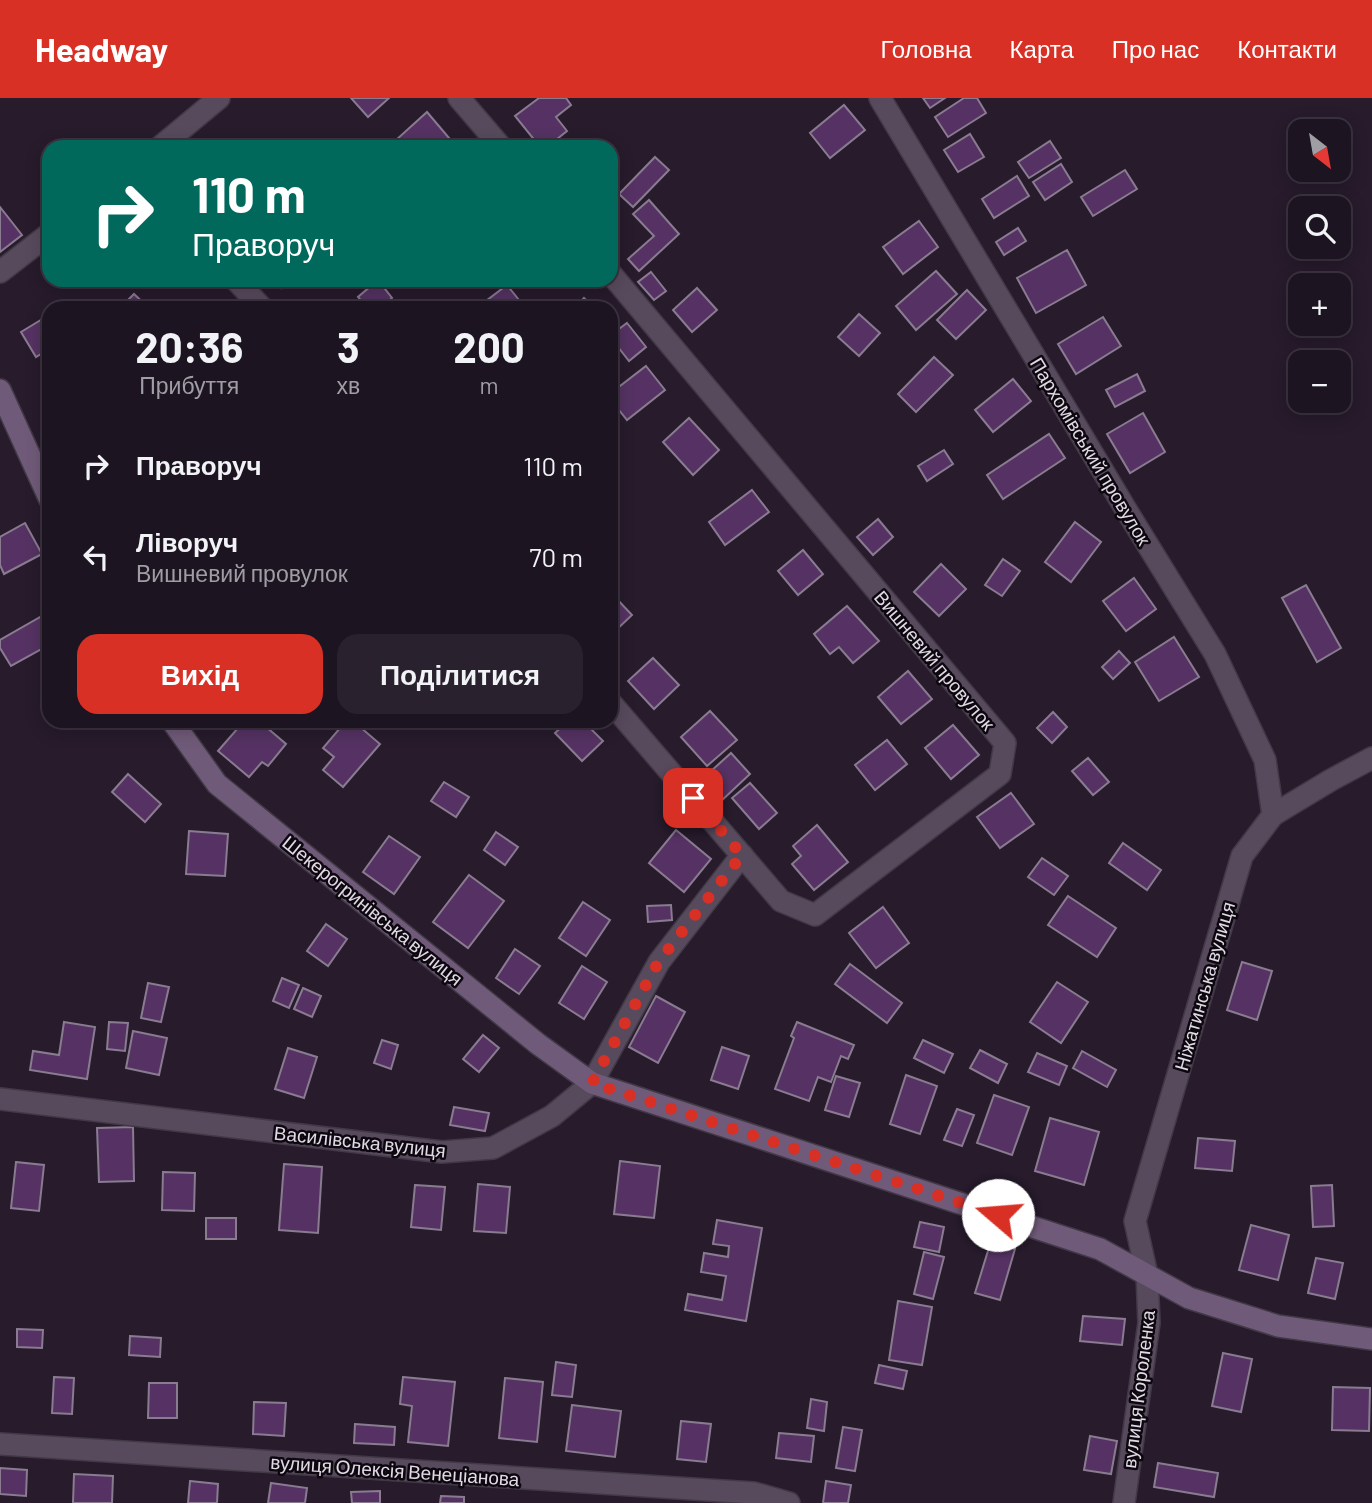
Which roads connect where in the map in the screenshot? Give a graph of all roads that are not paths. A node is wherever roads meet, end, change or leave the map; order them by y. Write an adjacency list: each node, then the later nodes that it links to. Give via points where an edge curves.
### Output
1 (219, 98): 4 (street)
2 (459, 98): 5 (street)
3 (880, 98): 16 (street, Пархомівський провулок, via 1215,654 1265,760)
4 (168, 140)
5 (495, 140)
6 (42, 239): 7 (street)
7 (0, 272)
8 (618, 282): 17 (street, Вишневий провулок, via 1005,743 1000,774 815,915 781,901)
9 (242, 287): 10 (street)
10 (255, 301)
11 (0, 390): 12 (street)
12 (42, 483)
13 (618, 711): 17 (street, Вишневий провулок)
14 (177, 728): 18 (street, Шекерогринівська вулиця, via 217,784)
15 (1372, 758): 16 (street, Ніжатинська вулиця)
16 (1273, 815): 20 (street, Ніжатинська вулиця, via 1242,856 1135,1221)
17 (742, 855): 18 (street, via 659,961)
18 (592, 1083): 19 (street, Василівська вулиця, via 552,1116 493,1148 442,1152); 20 (street, via 1100,1249)
19 (0, 1099)
20 (1147, 1275): 21 (street, via 1189,1298 1278,1326); 24 (street, вулиця Короленка, via 1149,1323)
21 (1372, 1339)
22 (0, 1444): 23 (street, вулиця Олексія Венеціанова, via 754,1493)
23 (789, 1503)
24 (1124, 1503)

